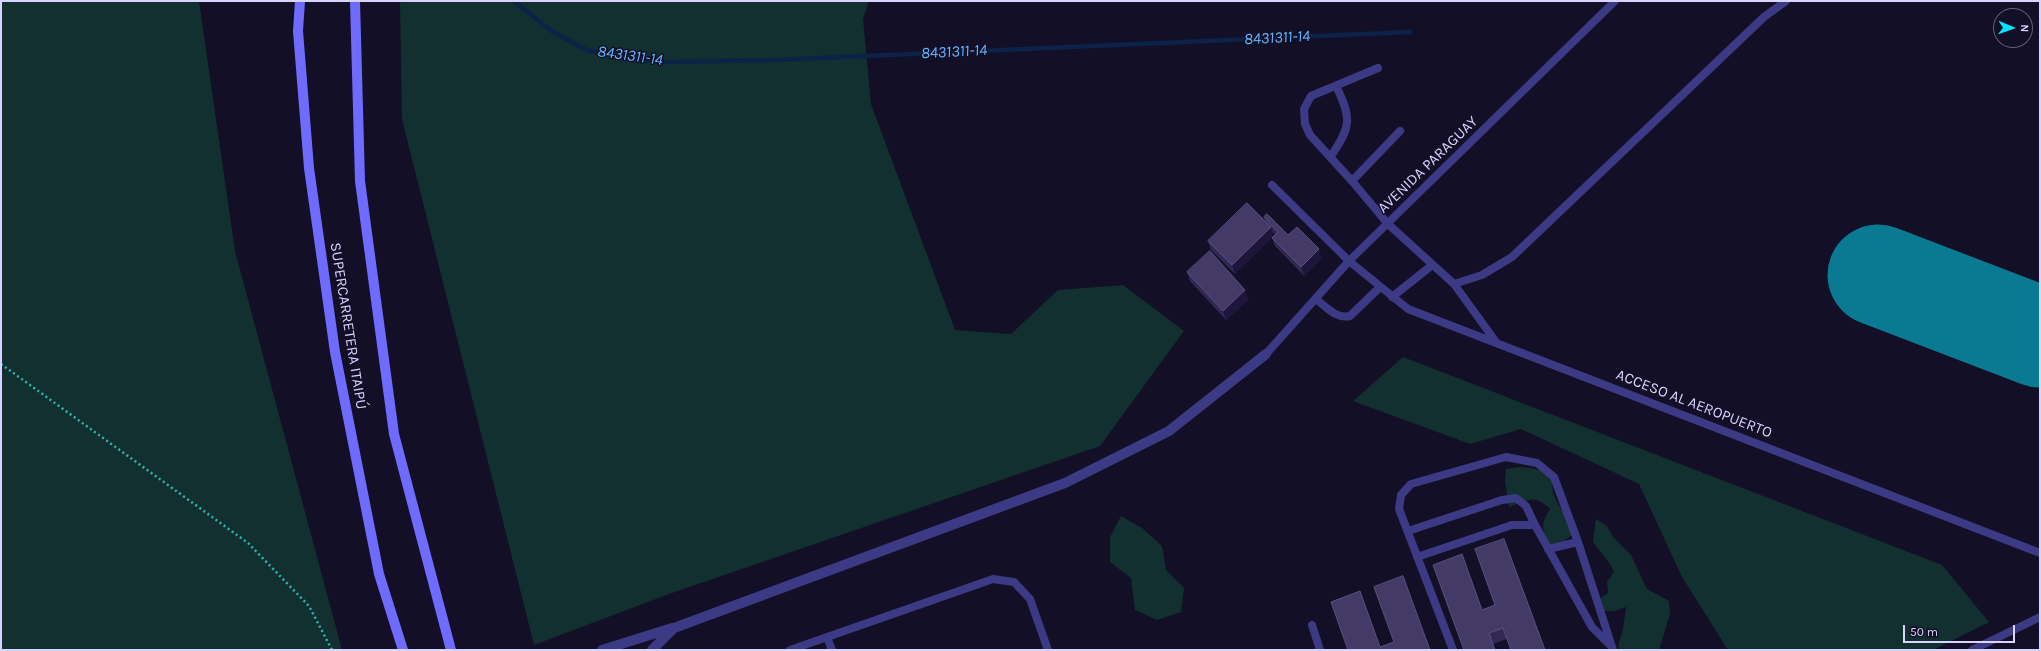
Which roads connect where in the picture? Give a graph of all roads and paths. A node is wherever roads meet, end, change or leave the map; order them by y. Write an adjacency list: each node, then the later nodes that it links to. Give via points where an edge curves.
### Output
1 (300, 1): 33 (street, SUPERCARRETERA ITAIPÚ, via 298,30 309,168 335,352 379,574)
2 (355, 1): 34 (street, SUPERCARRETERA ITAIPÚ, via 360,181 394,434)
3 (1615, 1): 11 (lane, AVENIDA PARAGUAY)
4 (1786, 1): 14 (lane, via 1764,17 1512,257 1482,275)
5 (1378, 68): 6 (lane)
6 (1336, 86): 8 (lane, via 1343,99 1348,128); 8 (lane, via 1311,96 1304,109 1305,124 1310,135 1320,148)
7 (1400, 131): 9 (lane)
8 (1331, 156): 9 (lane)
9 (1352, 181): 11 (lane)
10 (1272, 185): 12 (lane, ACCESO AL AEROPUERTO)
11 (1388, 224): 12 (lane, AVENIDA PARAGUAY); 13 (lane)
12 (1349, 261): 15 (lane, ACCESO AL AEROPUERTO); 17 (lane, AVENIDA PARAGUAY)
13 (1431, 266): 14 (lane); 16 (lane)
14 (1454, 284): 18 (lane)
15 (1380, 287): 16 (lane, ACCESO AL AEROPUERTO); 17 (lane, via 1350,316 1336,315)
16 (1392, 297): 18 (lane, ACCESO AL AEROPUERTO, via 1408,309)
17 (1316, 299): 19 (lane, AVENIDA PARAGUAY)
18 (1496, 342): 25 (lane, ACCESO AL AEROPUERTO)
19 (1266, 354): 29 (street, via 1169,431 1065,483)
20 (1, 364): 32 (path, via 248,543 309,606)
21 (1535, 525): 22 (lane, via 1526,506 1516,498 1502,500); 24 (lane); 26 (lane, via 1512,525)
22 (1408, 531): 23 (lane, via 1399,509 1401,495 1411,484 1506,457 1537,463 1554,477); 26 (lane)
23 (1578, 542): 24 (lane); 31 (lane)
24 (1548, 548): 31 (lane, via 1592,627)
25 (2038, 553)
26 (1417, 557): 41 (lane)
27 (2040, 617): 42 (lane)
28 (1312, 624): 40 (lane)
29 (674, 628): 35 (street); 36 (street)
30 (827, 637): 37 (lane); 38 (lane); 39 (lane, via 994,579 1014,582 1030,599)
31 (1612, 648)
32 (332, 650)
33 (403, 650)
34 (451, 650)
35 (602, 650)
36 (652, 650)
37 (790, 650)
38 (832, 650)
39 (1048, 650)
40 (1320, 650)
41 (1453, 650)
42 (1972, 650)

